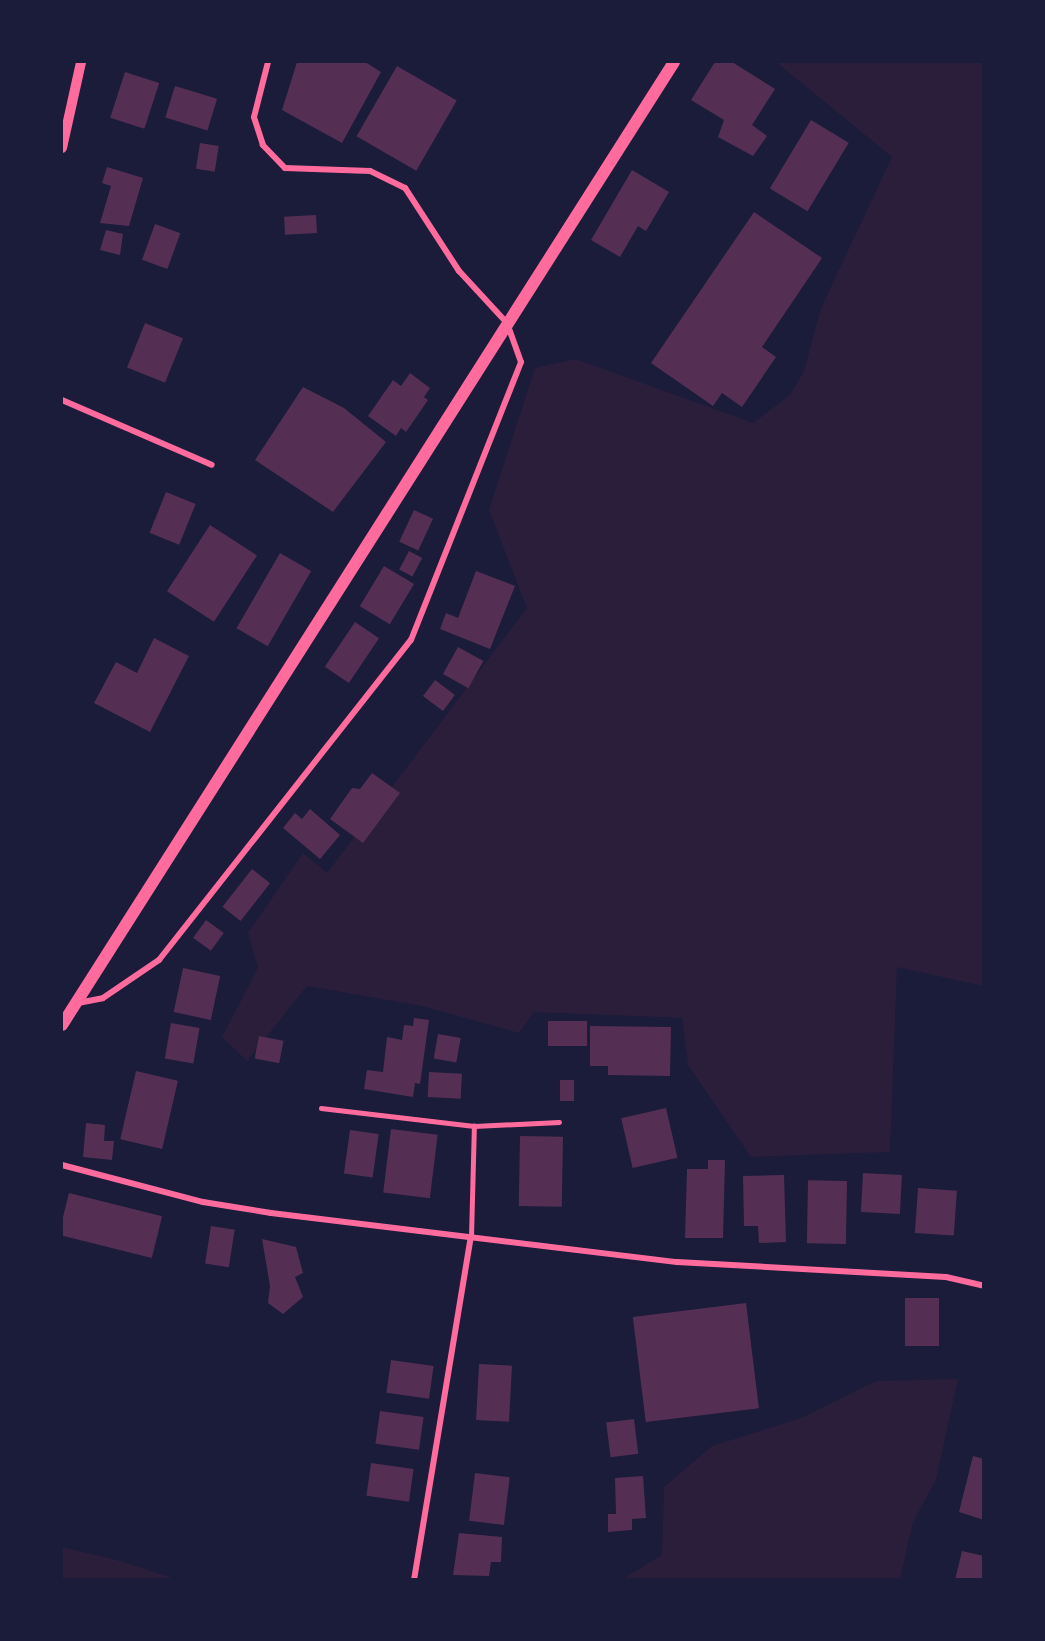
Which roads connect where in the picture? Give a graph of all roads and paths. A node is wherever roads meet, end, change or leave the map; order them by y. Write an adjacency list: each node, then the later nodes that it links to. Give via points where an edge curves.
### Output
1 (81, 62): 4 (street)
2 (268, 62): 5 (street, via 254,117 263,145 285,168 370,171 405,188 459,271)
3 (674, 62): 5 (main road)
4 (62, 148)
5 (507, 323): 8 (main road); 8 (street, via 521,362 411,639 159,960 103,998)
6 (62, 400): 7 (street)
7 (212, 465)
8 (76, 1004): 9 (main road)
9 (62, 1025)
10 (321, 1108): 12 (lane)
11 (559, 1122): 12 (lane)
12 (474, 1126): 14 (lane)
13 (62, 1165): 14 (street, via 203,1202)
14 (471, 1237): 15 (street, via 677,1262 946,1277); 16 (street)
15 (984, 1286)
16 (414, 1580)

